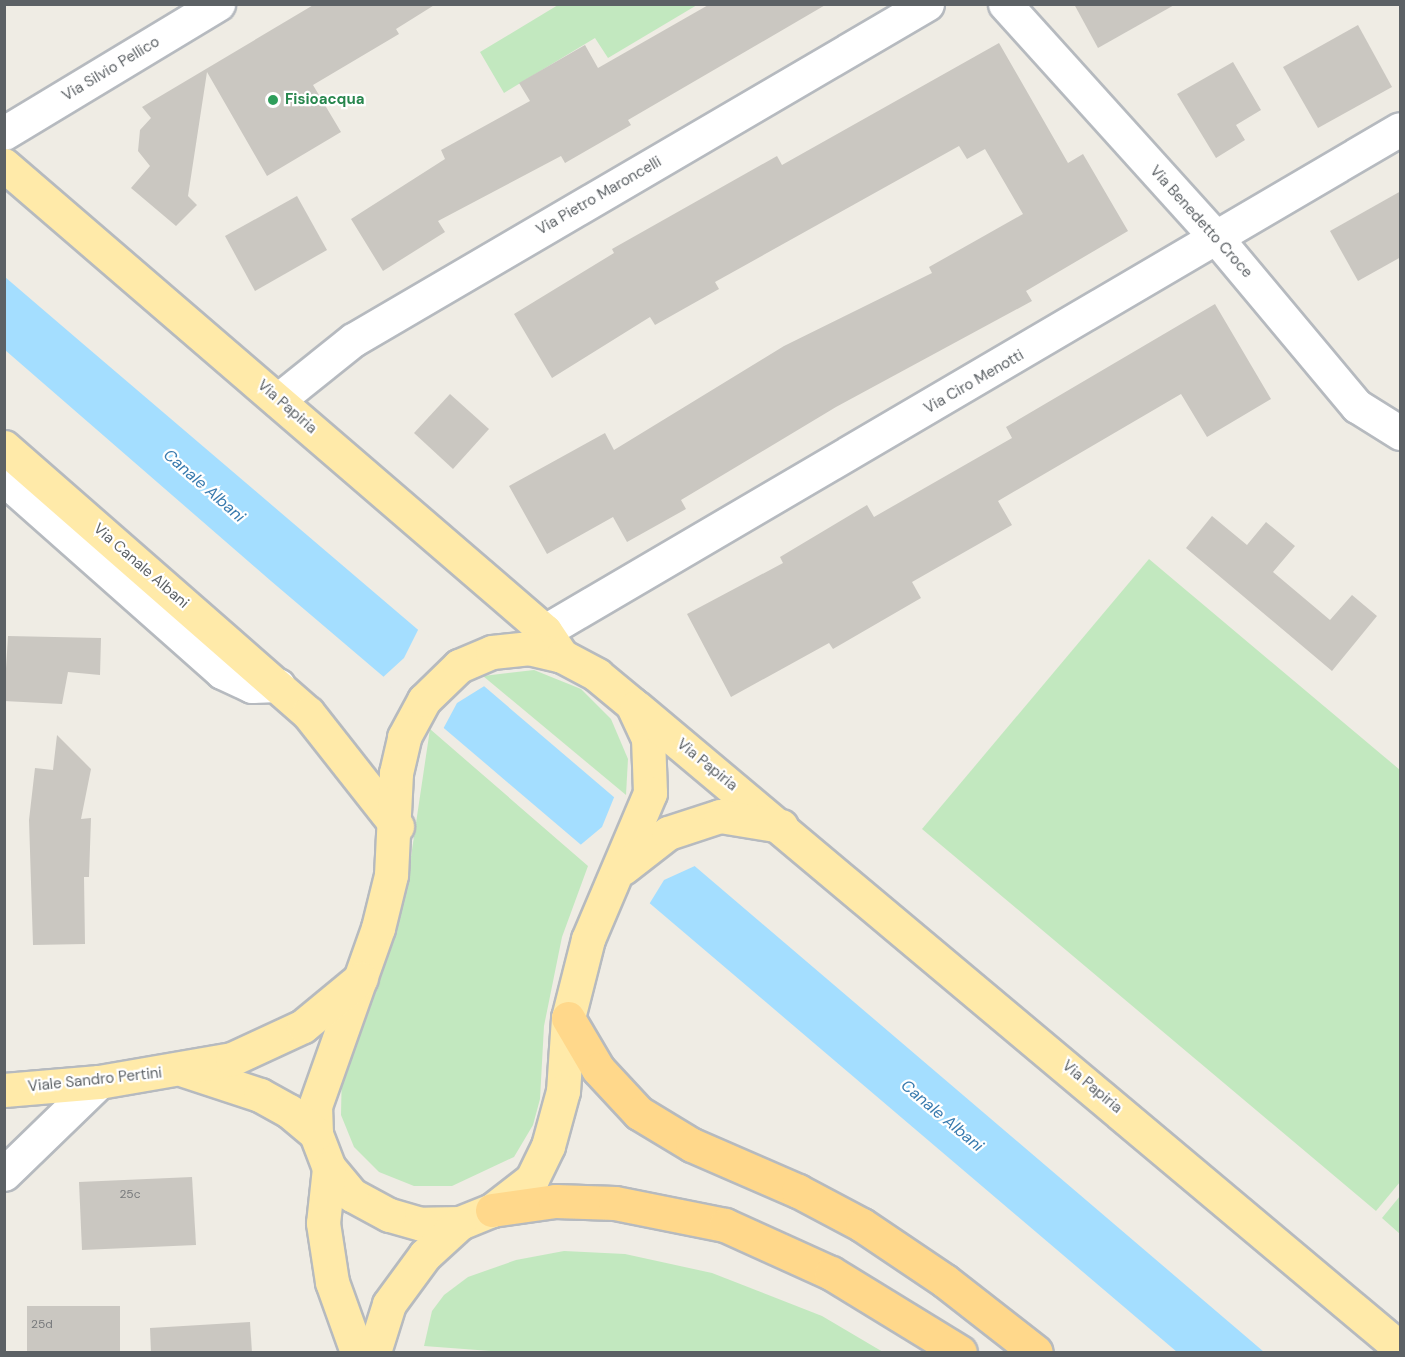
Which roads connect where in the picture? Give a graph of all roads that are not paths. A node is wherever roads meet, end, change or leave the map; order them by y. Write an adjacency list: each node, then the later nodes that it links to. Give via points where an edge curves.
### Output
1 (218, 4): 5 (street, Via Silvio Pellico)
2 (927, 4): 8 (street, Via Pietro Maroncelli, via 353,340)
3 (1005, 4): 7 (street, Via Benedetto Croce)
4 (1401, 129): 7 (street, Via Ciro Menotti)
5 (4, 133)
6 (4, 165): 8 (main road, Via Papiria)
7 (1218, 240): 9 (street, Via Benedetto Croce, via 1358,406); 12 (street, Via Ciro Menotti)
8 (278, 400): 12 (main road, Via Papiria)
9 (1401, 433)
10 (4, 447): 13 (main road, Via Canale Albani)
11 (7, 484): 13 (street, Via Canale Albani, via 222,672 252,686)
12 (554, 644): 14 (main road, Via Papiria); 15 (main road, via 492,652 459,666 424,700 404,737 396,773)
13 (278, 685): 15 (main road, Via Canale Albani, via 308,713)
14 (632, 704): 16 (main road, Via Papiria); 17 (main road, via 648,738 650,793)
15 (397, 826): 18 (main road, via 378,928)
16 (783, 827): 17 (main road, via 720,816 668,833); 28 (main road, Via Papiria)
17 (616, 873): 19 (main road, via 588,939)
18 (362, 977): 20 (main road, Viale Sandro Pertini, via 303,1026 270,1045); 23 (main road, via 325,1069 315,1106)
19 (568, 1018): 26 (main road, via 562,1091 548,1146 532,1179); 32 (highway, via 598,1069 639,1113 692,1145 798,1191 862,1225 955,1288)
20 (184, 1070): 21 (main road, Viale Sandro Pertini); 23 (main road, Viale Sandro Pertini, via 260,1095 289,1111)
21 (99, 1082): 22 (main road, Viale Sandro Pertini); 25 (street)
22 (4, 1090)
23 (316, 1134): 24 (main road)
24 (329, 1168): 27 (main road, via 352,1195 389,1215 421,1224); 29 (main road, via 324,1222 332,1282)
25 (4, 1174)
26 (492, 1210): 27 (main road); 31 (highway, via 555,1201 615,1203 725,1225 831,1273)
27 (460, 1223): 30 (main road, via 424,1255 388,1304)
28 (1401, 1348)
29 (357, 1353)
30 (374, 1353)
31 (960, 1353)
32 (1036, 1353)

